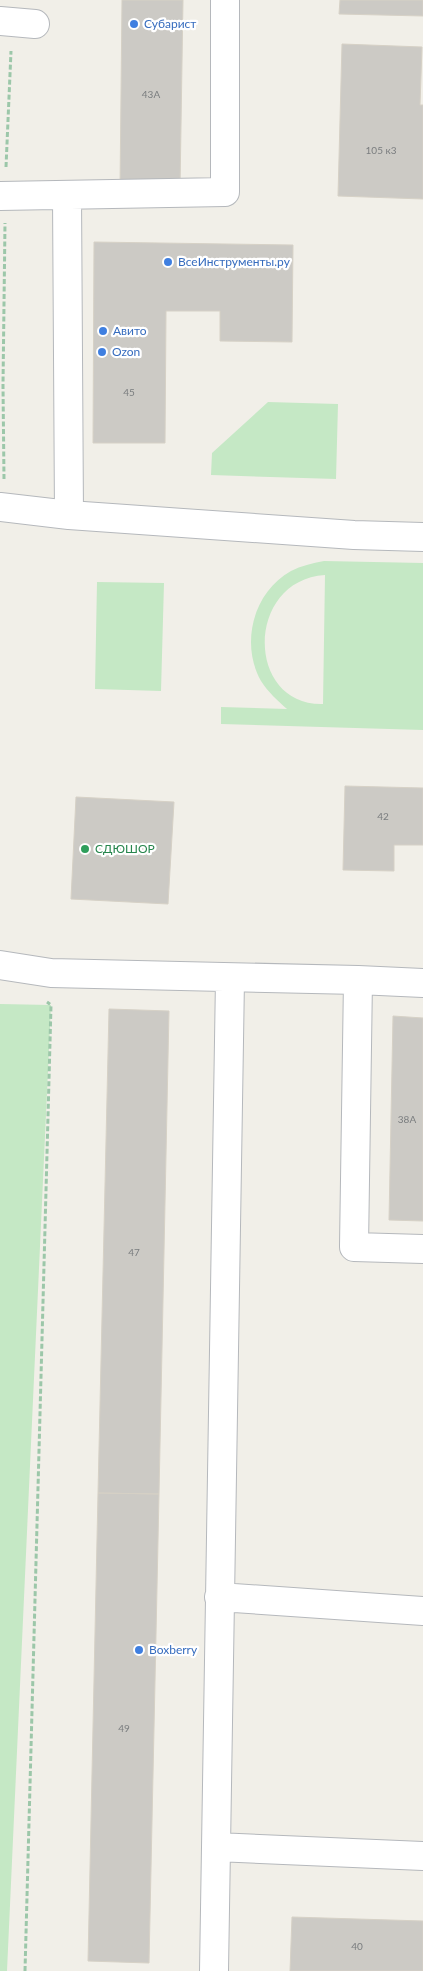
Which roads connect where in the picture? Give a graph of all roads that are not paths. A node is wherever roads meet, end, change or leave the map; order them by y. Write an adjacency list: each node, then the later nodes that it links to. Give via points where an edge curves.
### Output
1 (225, 0): 3 (lane, via 225,192)
2 (3, 196): 3 (lane)
3 (67, 196): 5 (lane)
4 (2, 508): 5 (lane)
5 (69, 515): 6 (lane)
6 (423, 537)
7 (0, 964): 8 (lane, via 51,974)
8 (230, 979): 9 (lane); 12 (lane)
9 (358, 980): 10 (lane); 11 (lane, via 354,1247)
10 (423, 983)
11 (423, 1249)
12 (219, 1597): 13 (lane); 14 (lane)
13 (423, 1611)
14 (216, 1847): 15 (lane); 16 (lane)
15 (423, 1856)
16 (214, 1971)

